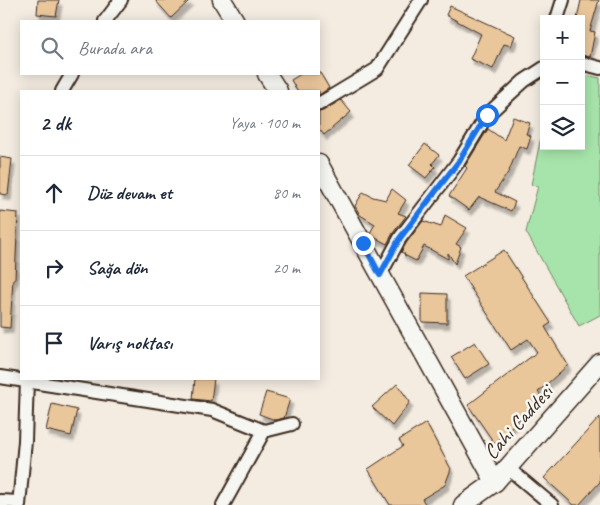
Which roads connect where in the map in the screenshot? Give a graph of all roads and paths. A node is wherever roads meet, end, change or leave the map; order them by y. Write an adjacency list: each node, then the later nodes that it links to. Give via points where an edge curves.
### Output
1 (121, 0): 6 (street)
2 (421, 0): 15 (street, via 377,70)
3 (563, 0): 5 (street)
4 (226, 2): 7 (street)
5 (558, 15)
6 (106, 20)
7 (235, 20)
8 (585, 64): 9 (street)
9 (600, 68)
10 (540, 69): 17 (street, via 487,115 459,161 400,238)
11 (71, 75): 13 (street)
12 (268, 75): 14 (street)
13 (63, 90)
14 (277, 90)
15 (320, 103)
16 (320, 166): 17 (street)
17 (380, 275): 25 (street)
18 (600, 364): 24 (street, Cahi Caddesi)
19 (0, 377): 20 (street)
20 (20, 379)
21 (26, 380): 23 (street, via 212,410); 27 (street)
22 (292, 424): 23 (street)
23 (264, 431): 28 (street)
24 (508, 468): 25 (street, Cahi Caddesi); 30 (street)
25 (495, 482): 29 (street, Cahi Caddesi)
26 (0, 501): 27 (street)
27 (19, 504)
28 (224, 505)
29 (463, 505)
30 (552, 505)

